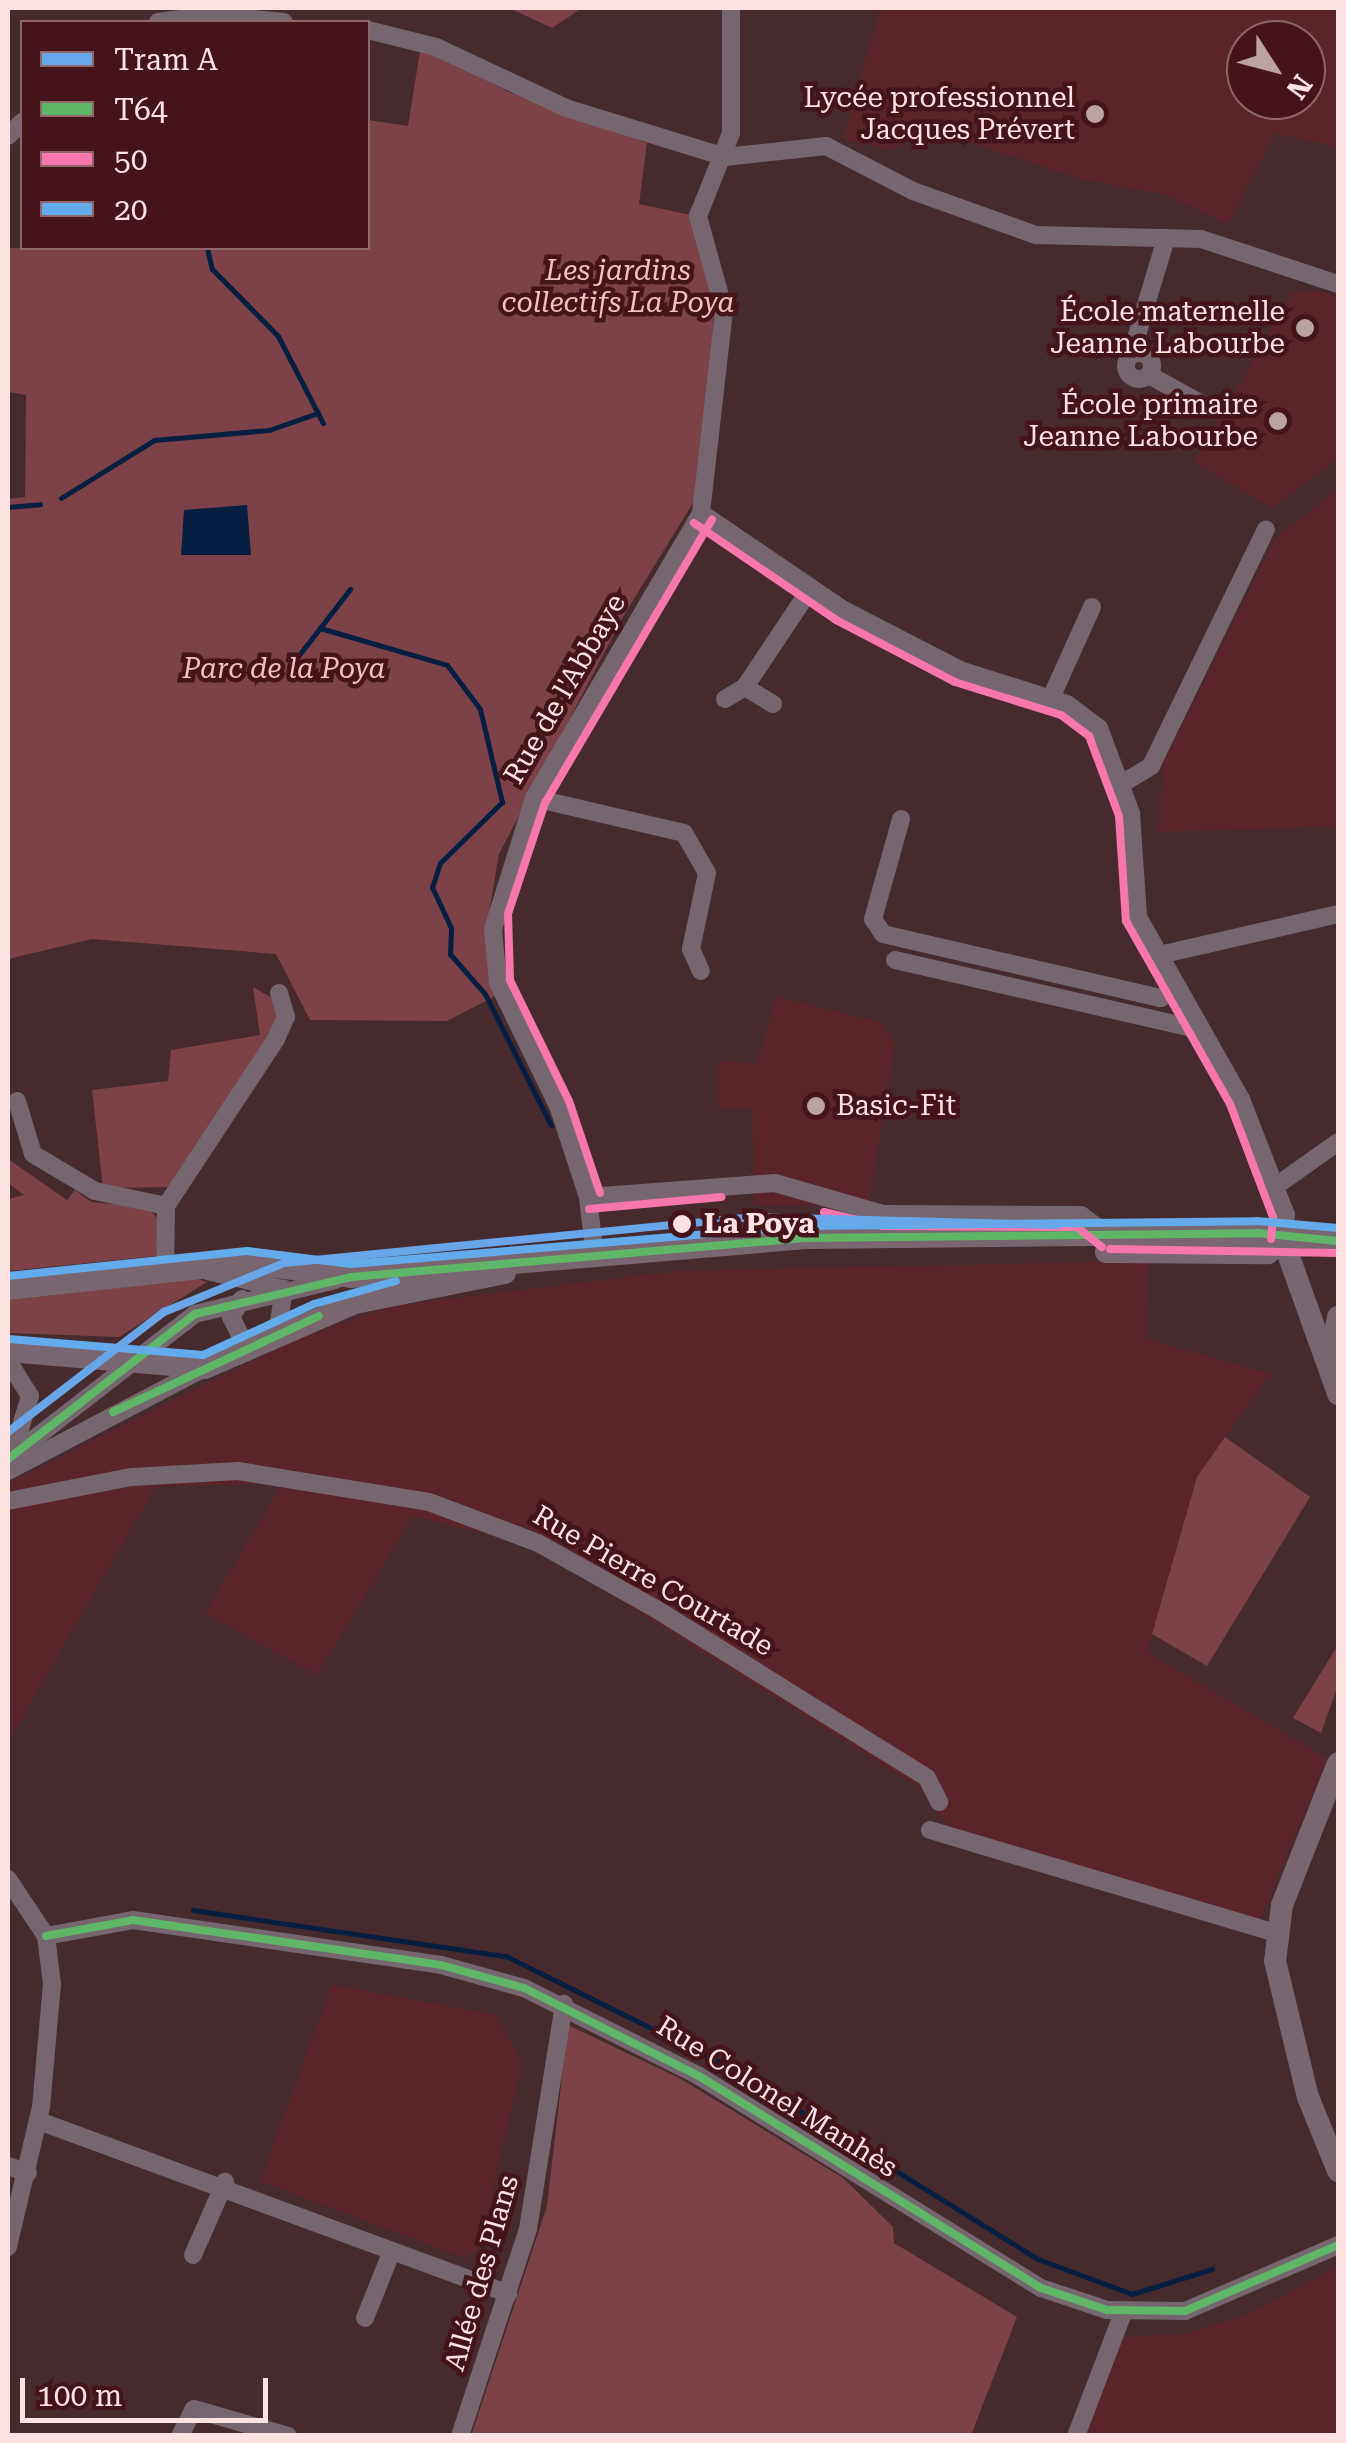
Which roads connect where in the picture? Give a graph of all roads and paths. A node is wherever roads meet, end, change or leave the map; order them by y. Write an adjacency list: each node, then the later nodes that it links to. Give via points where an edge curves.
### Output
1 (731, 8): 3 (street)
2 (370, 30): 3 (street, via 436,47 566,108)
3 (726, 157): 4 (street, via 826,146 903,187 1036,235); 7 (street, Rue de l'Abbaye, via 698,216 724,310)
4 (1166, 238): 5 (street, via 1226,246); 6 (street, via 1128,376 1149,375)
5 (1338, 284)
6 (1202, 404)
7 (701, 513): 9 (street); 16 (street, Rue de l'Abbaye)
8 (1266, 530): 15 (street, via 1151,766)
9 (809, 590): 11 (street); 13 (street, via 960,670)
10 (1092, 606): 13 (street)
11 (745, 687): 12 (street); 14 (street)
12 (725, 700)
13 (1050, 700): 15 (street, via 1099,728)
14 (773, 704)
15 (1122, 783): 19 (street, via 1138,917)
16 (534, 798): 21 (street, via 684,833 707,873 691,949); 28 (street, Rue de l'Abbaye, via 506,863 493,964 558,1106)
17 (901, 819): 22 (street, via 873,919 883,934 1160,998)
18 (1338, 914): 19 (street)
19 (1155, 956): 22 (street)
20 (896, 960): 24 (street)
21 (701, 971)
22 (1175, 988): 24 (street)
23 (278, 994): 29 (street, via 286,1016 276,1039)
24 (1201, 1030): 27 (street)
25 (17, 1101): 29 (street, via 33,1154 95,1192)
26 (1338, 1142): 27 (street)
27 (1276, 1186): 31 (street)
28 (588, 1197): 30 (street, via 775,1182 884,1214 1081,1216); 33 (street, Rue de l'Abbaye)
29 (166, 1206): 36 (street)
30 (1110, 1237): 31 (main road); 33 (main road)
31 (1283, 1240): 32 (main road); 34 (main road, via 1268,1253 855,1252); 48 (main road)
32 (1338, 1241)
33 (594, 1250): 34 (street); 37 (main road)
34 (568, 1266): 42 (main road, via 355,1303)
35 (200, 1269): 36 (main road); 37 (main road, via 248,1263); 39 (street)
36 (165, 1272): 38 (main road)
37 (351, 1277): 39 (street)
38 (8, 1289)
39 (284, 1289): 40 (street); 42 (street)
40 (242, 1299): 43 (street, via 231,1317); 45 (street, via 195,1314)
41 (1338, 1317): 48 (main road)
42 (277, 1334): 43 (main road)
43 (246, 1347): 47 (main road)
44 (8, 1351): 45 (main road)
45 (131, 1358): 47 (main road); 50 (street)
46 (8, 1361): 50 (street, via 30,1396)
47 (205, 1368): 50 (street)
48 (1328, 1368): 49 (main road)
49 (1338, 1394)
50 (8, 1462)
51 (8, 1501): 53 (street, Rue Pierre Courtade, via 143,1476 238,1471 429,1502 538,1542 656,1608 927,1778)
52 (1338, 1764): 56 (main road)
53 (939, 1802)
54 (930, 1830): 56 (street)
55 (8, 1879): 57 (street)
56 (1276, 1934): 61 (main road, via 1276,1982)
57 (46, 1936): 58 (street, Rue Colonel Manhès, via 133,1920 440,1965); 59 (street, via 51,2016)
58 (564, 2004): 68 (street, Allée des Plans, via 528,2228); 69 (street, Rue Colonel Manhès, via 700,2076 1042,2288)
59 (38, 2121): 62 (street); 63 (street)
60 (8, 2166): 62 (street)
61 (1338, 2171)
62 (28, 2173): 65 (street)
63 (224, 2182): 66 (street); 67 (street)
64 (1338, 2244): 69 (street, Rue Colonel Manhès, via 1186,2311)
65 (8, 2247)
66 (392, 2251): 68 (street); 70 (street)
67 (192, 2255)
68 (508, 2294): 73 (street, Allée des Plans)
69 (1123, 2313): 74 (street)
70 (365, 2318)
71 (180, 2436): 72 (street, via 194,2409)
72 (288, 2436)
73 (460, 2436)
74 (1076, 2436)

